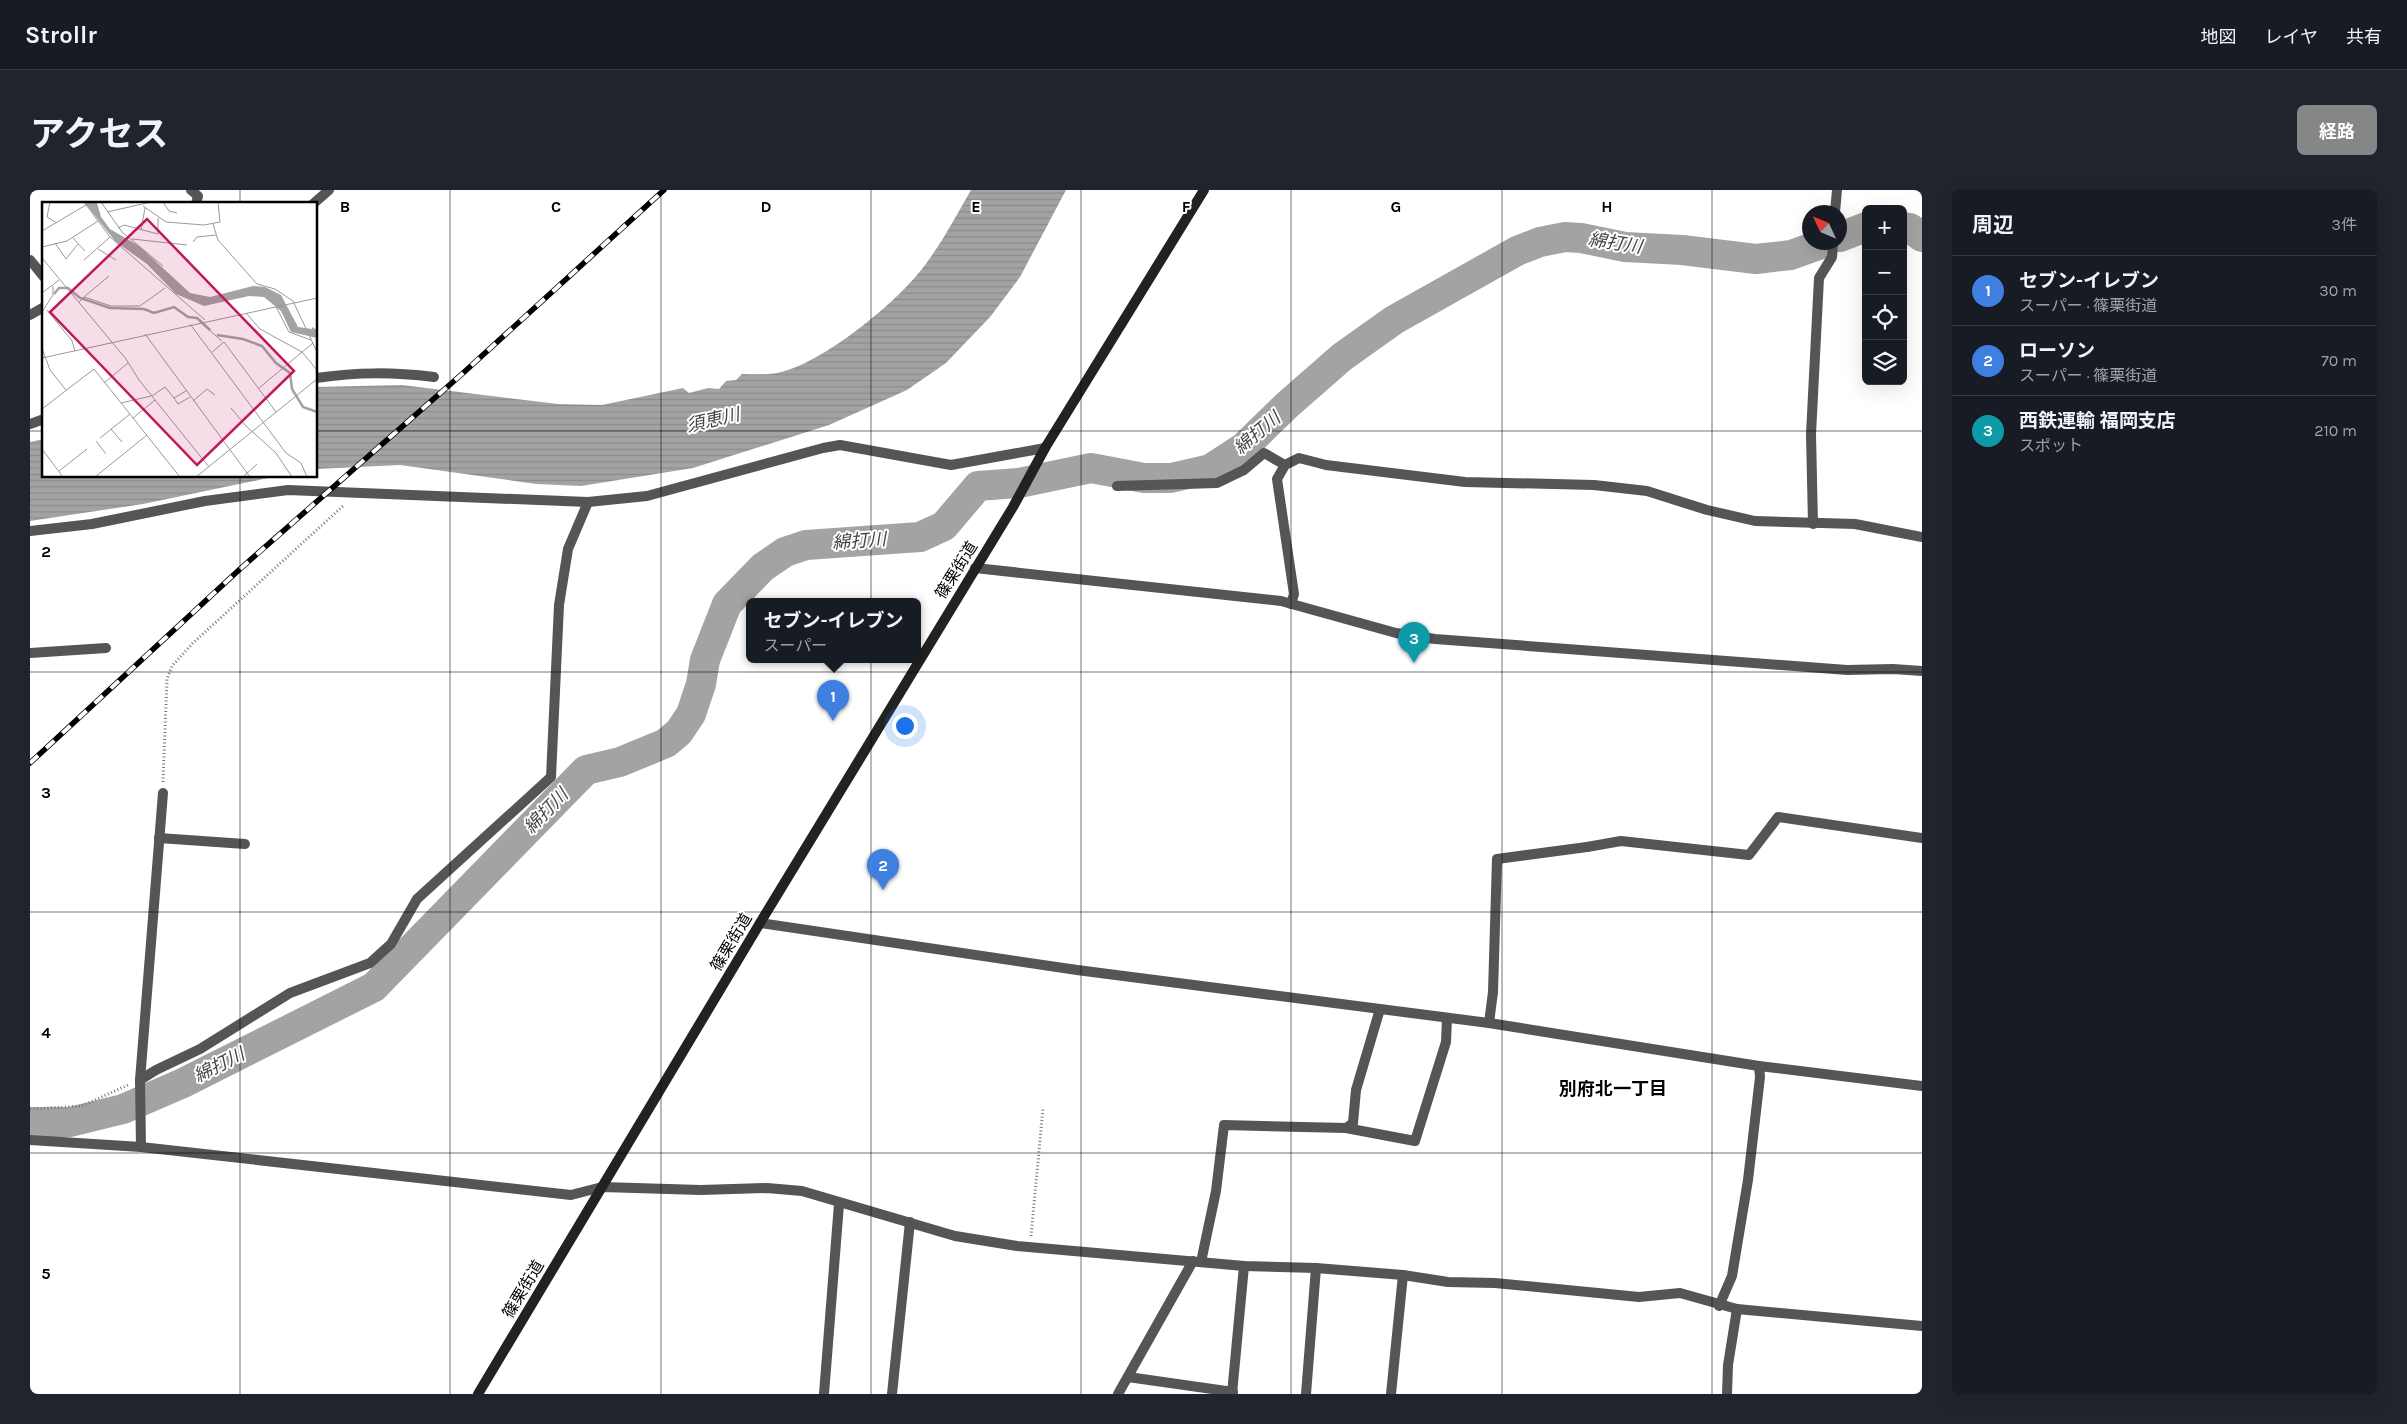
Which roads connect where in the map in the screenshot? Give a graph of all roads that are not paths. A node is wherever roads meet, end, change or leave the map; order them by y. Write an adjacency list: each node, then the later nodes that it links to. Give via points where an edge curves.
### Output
1 (191, 190): 5 (street, via 198,196)
2 (329, 190): 6 (street)
3 (1204, 190): 17 (main road)
4 (1837, 190): 7 (street)
5 (196, 202)
6 (315, 202)
7 (1836, 205)
8 (1832, 250): 21 (street, via 1819,278 1811,434)
9 (30, 260): 10 (street)
10 (42, 275)
11 (42, 308): 12 (street)
12 (30, 315)
13 (434, 377): 14 (street, via 358,372)
14 (318, 378)
15 (42, 420): 16 (street)
16 (30, 424)
17 (1045, 448): 20 (street, via 952,465 840,445 647,496); 24 (main road, 篠栗街道)
18 (1285, 465): 19 (street, via 1264,453 1244,470 1217,483); 21 (street, via 1299,458 1326,465 1465,482 1594,485 1647,491 1755,521); 25 (street, via 1277,479 1294,594)
19 (1117, 486)
20 (588, 502): 22 (street, via 288,490 205,501 92,524); 40 (street, via 568,549 559,605 551,777 416,899 391,944 370,963 290,993 200,1049)
21 (1813, 524): 23 (street, via 1855,524)
22 (30, 531)
23 (1922, 537)
24 (975, 568): 25 (street, via 1217,593); 28 (main road, 篠栗街道)
25 (1291, 604): 30 (street, via 1396,633 1435,639 1847,670)
26 (106, 648): 27 (street)
27 (30, 653)
28 (921, 657)
29 (917, 663): 35 (main road, 篠栗街道)
30 (1922, 671)
31 (162, 793): 32 (street)
32 (159, 838): 34 (street); 40 (street)
33 (1922, 838): 38 (street, via 1778,817 1749,855 1622,841 1497,859)
34 (245, 844)
35 (760, 923): 36 (street, via 1077,970); 45 (main road, 篠栗街道)
36 (1380, 1009): 37 (street); 42 (street, via 1356,1090 1353,1123)
37 (1446, 1018): 38 (street); 42 (street, via 1446,1042 1415,1141)
38 (1489, 1023): 39 (street)
39 (1759, 1066): 41 (street); 52 (street, via 1748,1180 1732,1276)
40 (140, 1080): 44 (street)
41 (1922, 1086)
42 (1346, 1128): 48 (street, via 1224,1125 1216,1191)
43 (30, 1140): 44 (street)
44 (141, 1147): 45 (street, via 571,1195)
45 (602, 1187): 46 (street, via 767,1188 802,1191); 57 (main road, 篠栗街道)
46 (839, 1204): 47 (street); 58 (street)
47 (910, 1222): 48 (street, via 955,1236 1030,1247); 59 (street)
48 (1197, 1262): 49 (street); 55 (street)
49 (1244, 1266): 50 (street); 56 (street)
50 (1316, 1268): 51 (street); 61 (street)
51 (1403, 1275): 52 (street, via 1448,1282 1495,1283 1638,1297 1680,1294); 62 (street)
52 (1719, 1306): 53 (street)
53 (1737, 1309): 54 (street); 63 (street)
54 (1922, 1326)
55 (1128, 1377): 56 (street); 60 (street)
56 (1233, 1393)
57 (478, 1394)
58 (824, 1394)
59 (892, 1394)
60 (1118, 1394)
61 (1306, 1394)
62 (1391, 1394)
63 (1727, 1394)

